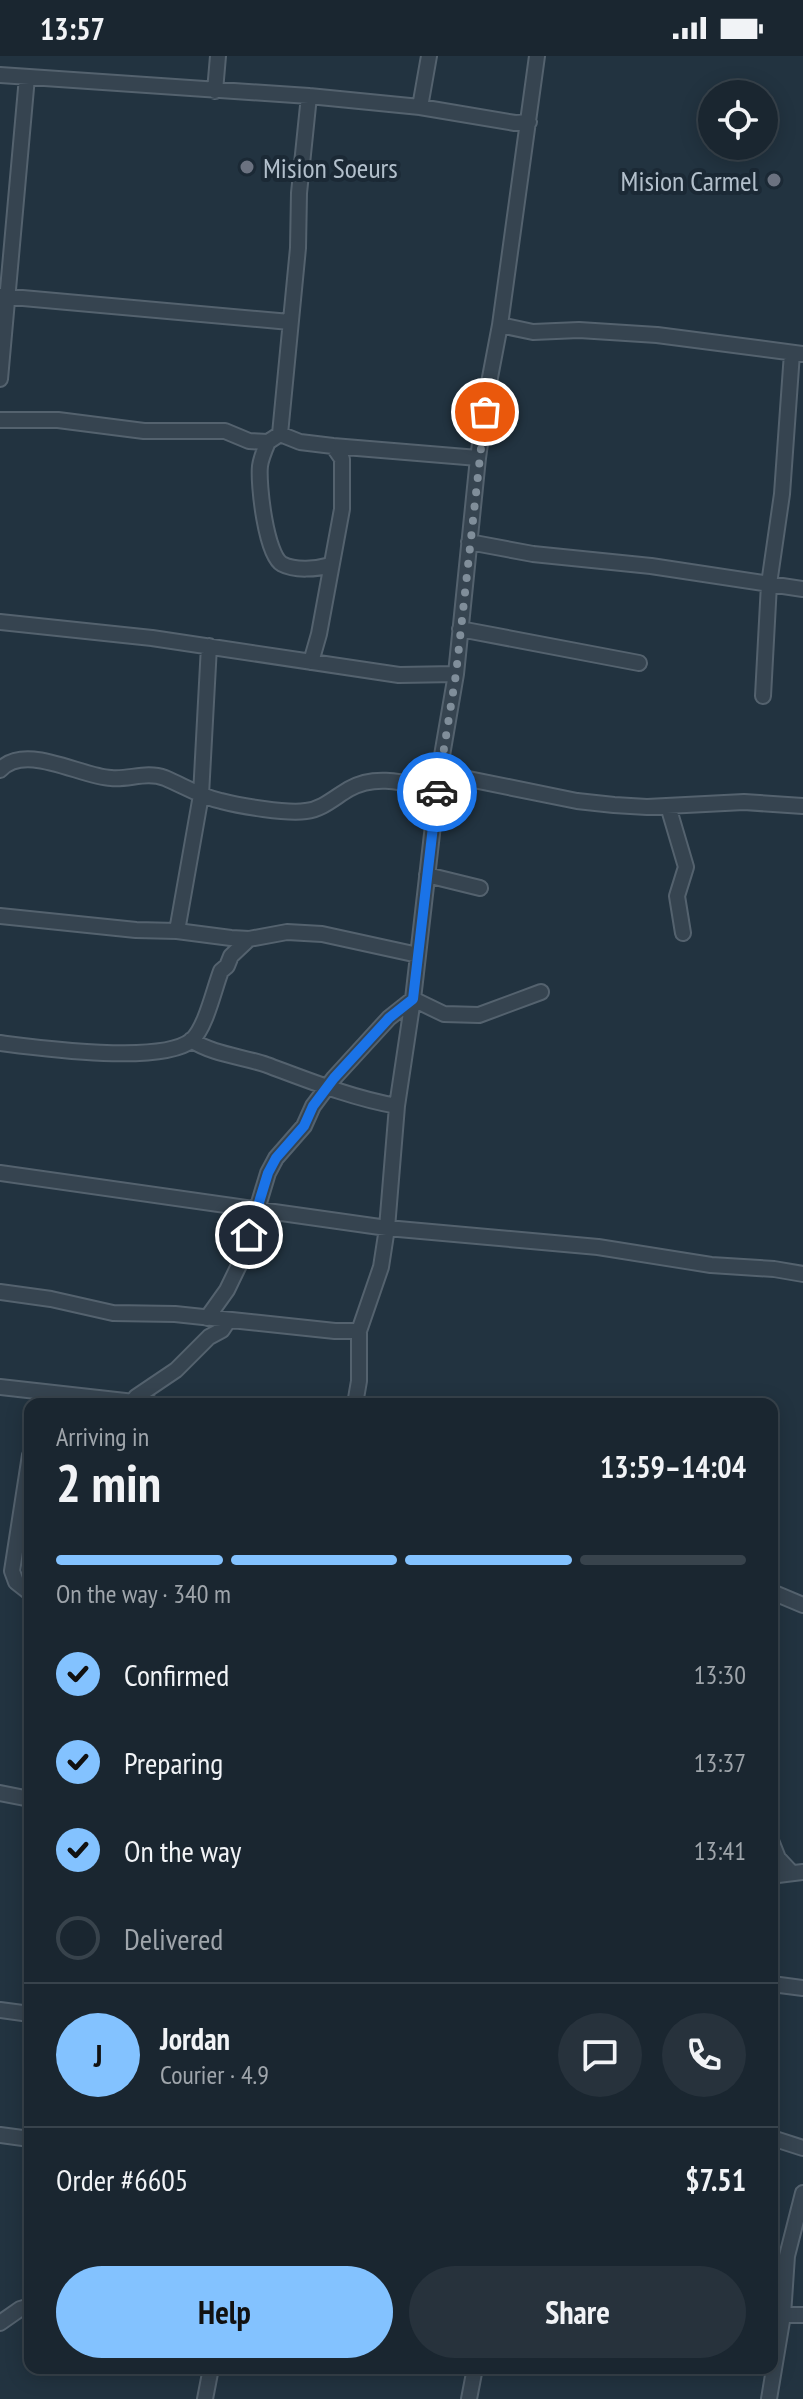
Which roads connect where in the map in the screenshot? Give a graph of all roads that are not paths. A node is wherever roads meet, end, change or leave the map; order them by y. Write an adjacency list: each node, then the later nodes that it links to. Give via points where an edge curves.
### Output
1 (218, 56): 6 (street)
2 (429, 56): 8 (street)
3 (537, 56): 9 (street)
4 (0, 75): 5 (street)
5 (27, 77): 6 (street); 10 (street)
6 (215, 91): 7 (street)
7 (309, 96): 8 (street); 11 (street)
8 (420, 107): 9 (street)
9 (529, 122): 12 (street)
10 (4, 296): 11 (street); 14 (street)
11 (290, 322): 16 (street, via 288,366)
12 (500, 325): 13 (street, via 533,332 657,335); 18 (street)
13 (797, 354): 21 (street)
14 (0, 379)
15 (0, 420): 16 (street, via 225,431 249,441)
16 (274, 438): 17 (street); 20 (street, via 260,466 262,501 276,558 300,568)
17 (333, 446): 18 (street); 20 (street, via 342,459 342,509)
18 (478, 458): 19 (street)
19 (469, 542): 21 (street); 24 (street)
20 (331, 565): 26 (street)
21 (769, 584): 22 (street); 29 (street)
22 (803, 589)
23 (0, 622): 25 (street)
24 (460, 629): 27 (street); 28 (street)
25 (209, 646): 26 (street); 33 (street)
26 (311, 662): 28 (street, via 399,675)
27 (639, 663)
28 (456, 674): 31 (street)
29 (763, 696)
30 (0, 770): 33 (street, via 26,759 112,779 143,774 164,778)
31 (439, 773): 32 (street); 34 (street, via 577,801)
32 (438, 790): 33 (street, via 375,779 305,811); 36 (street)
33 (201, 795): 39 (street)
34 (668, 806): 35 (street); 40 (street, via 686,867 677,896)
35 (803, 806)
36 (427, 875): 37 (street); 42 (street)
37 (480, 888)
38 (0, 916): 39 (street)
39 (177, 931): 41 (street)
40 (683, 933)
41 (249, 939): 42 (street, via 287,932 322,934); 45 (street, via 221,971)
42 (418, 955): 44 (street)
43 (541, 992): 44 (street, via 479,1015 444,1014)
44 (413, 999): 47 (street); 48 (street)
45 (191, 1040): 46 (street, via 169,1050 91,1054); 47 (street, via 209,1051 264,1064)
46 (0, 1043)
47 (325, 1088): 48 (street); 50 (street, via 304,1126 276,1158)
48 (397, 1106): 51 (street)
49 (0, 1173): 50 (street)
50 (257, 1211): 51 (street); 54 (street, via 242,1259)
51 (387, 1228): 52 (street, via 598,1247); 56 (street, via 381,1267)
52 (803, 1274)
53 (0, 1292): 54 (street, via 113,1313)
54 (207, 1318): 55 (street)
55 (228, 1321): 56 (street); 59 (street, via 176,1370)
56 (359, 1331): 60 (street)
57 (0, 1387): 58 (street)
58 (43, 1398)
59 (135, 1398)
60 (356, 1398)
61 (24, 1494): 62 (street, via 12,1571)
62 (24, 1588)
63 (778, 1595): 64 (street)
64 (803, 1605)
65 (0, 1793): 66 (street)
66 (24, 1798)
67 (778, 1858): 68 (street)
68 (797, 1872)
69 (778, 1985): 70 (street)
70 (803, 1988)
71 (0, 2010): 72 (street)
72 (24, 2013)
73 (0, 2135): 74 (street)
74 (24, 2137)
75 (778, 2140): 76 (street)
76 (803, 2148)
77 (803, 2193): 79 (street)
78 (24, 2308): 82 (street)
79 (778, 2309)
80 (778, 2315): 81 (street)
81 (803, 2315)
82 (0, 2323)
83 (210, 2374): 86 (street)
84 (474, 2374): 87 (street)
85 (771, 2374): 88 (street)
86 (205, 2399)
87 (469, 2399)
88 (769, 2399)

